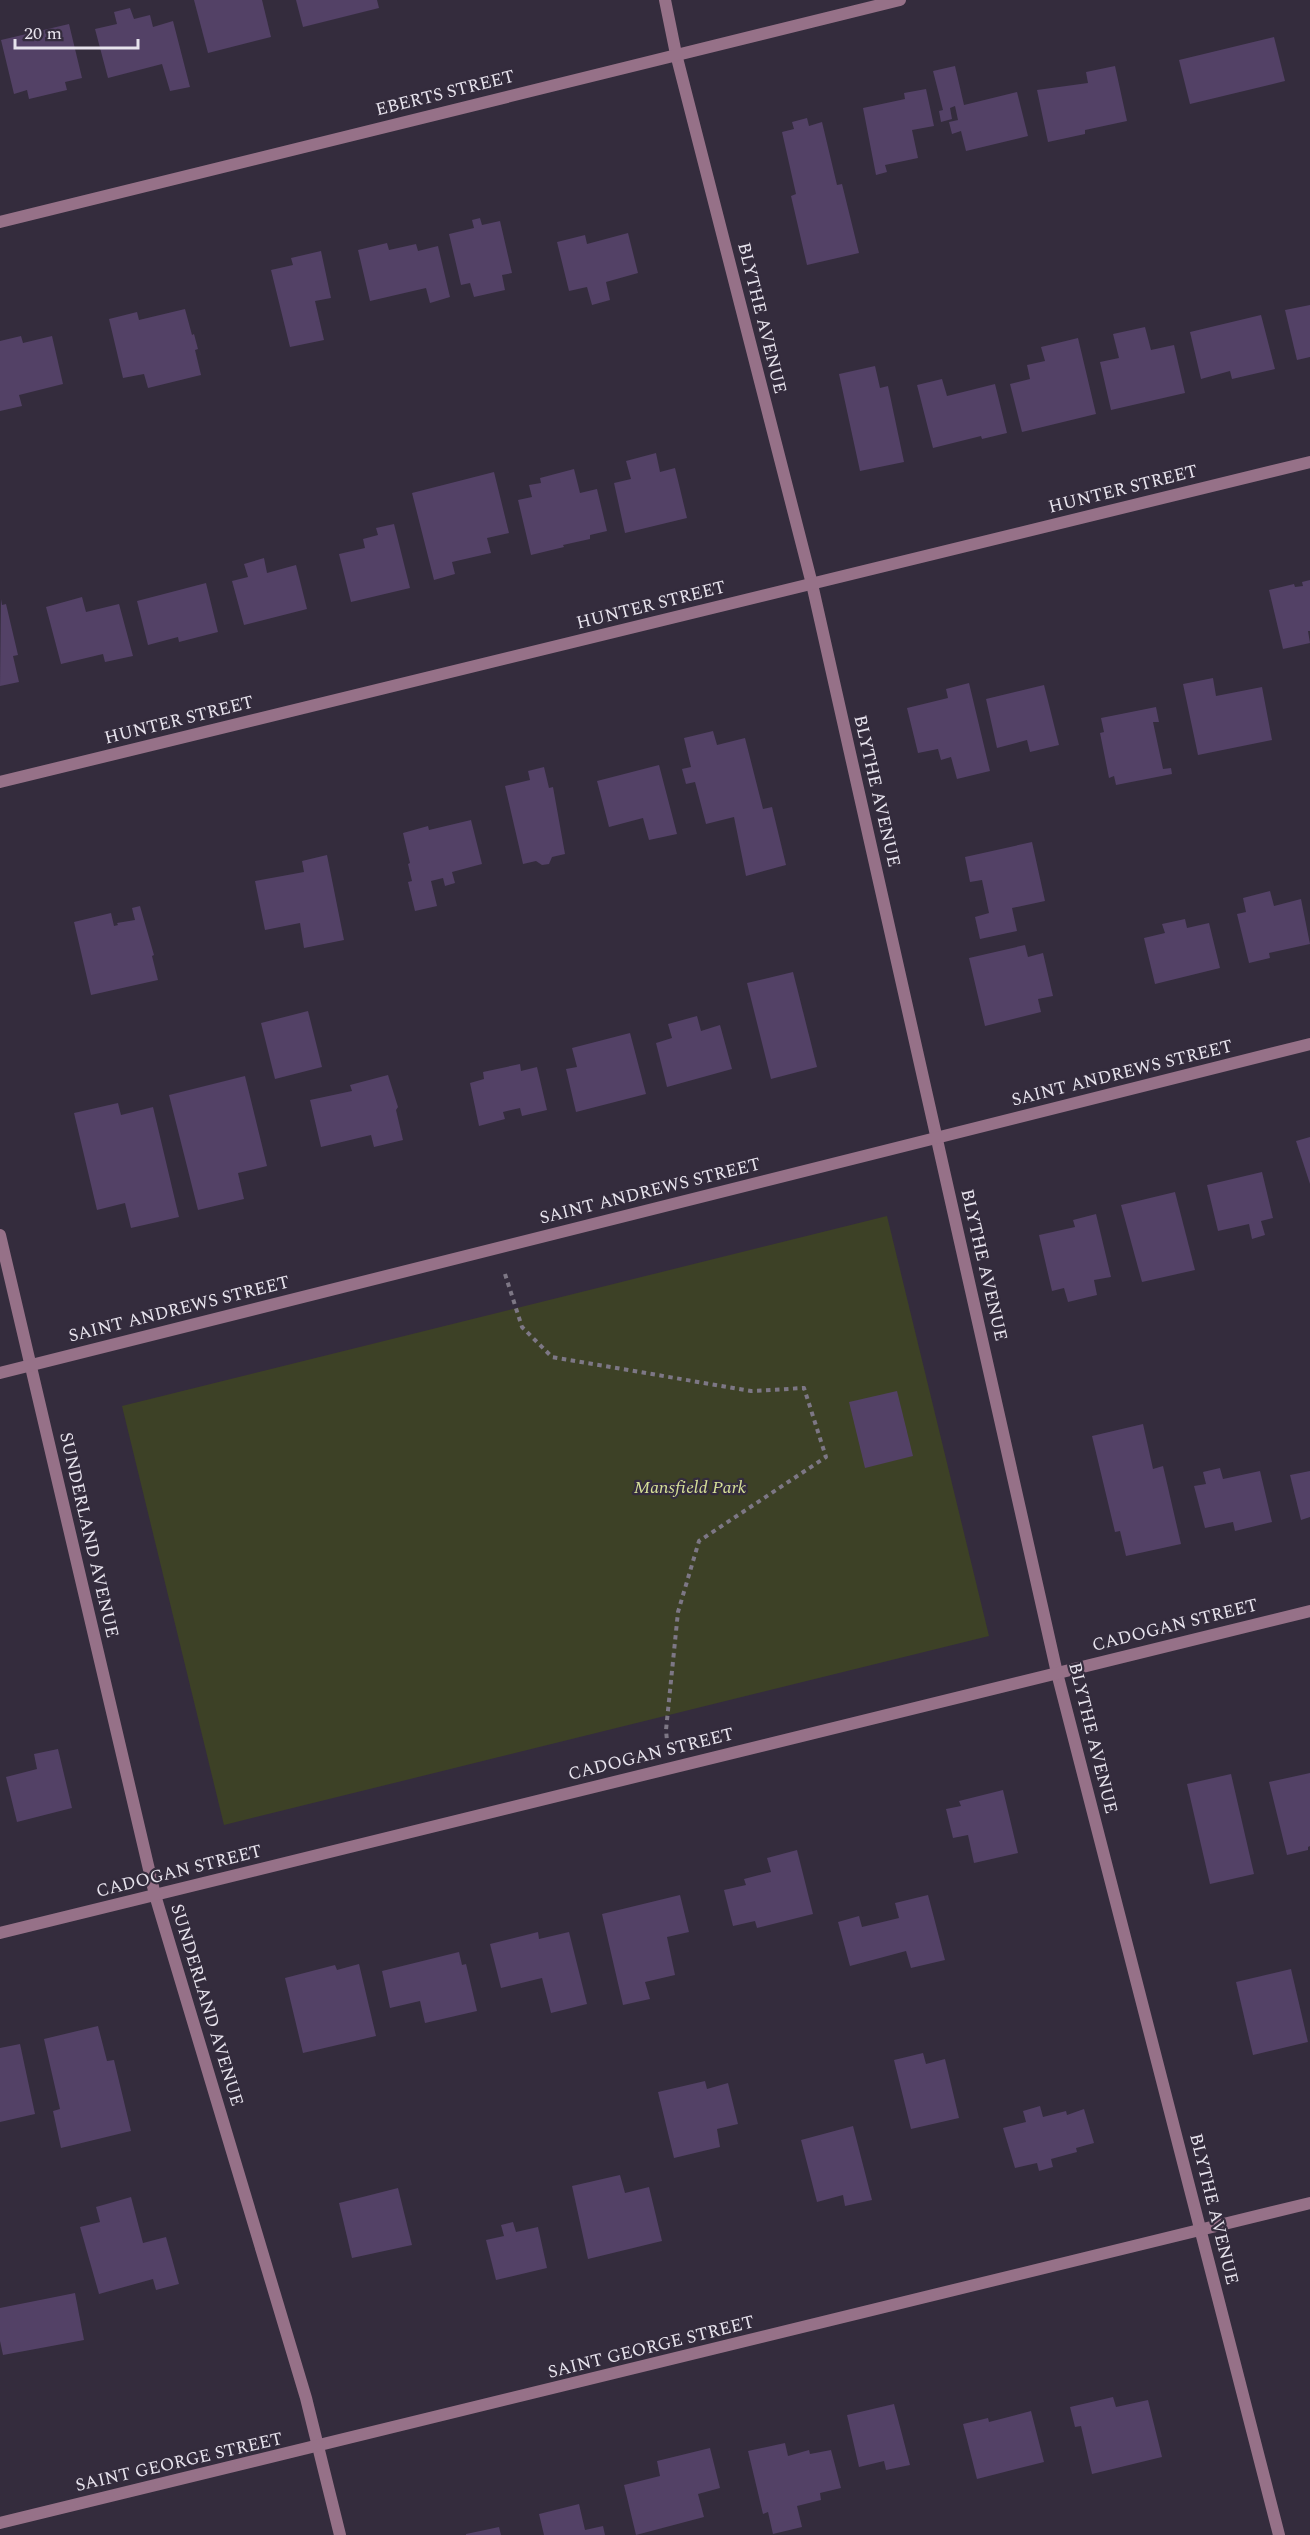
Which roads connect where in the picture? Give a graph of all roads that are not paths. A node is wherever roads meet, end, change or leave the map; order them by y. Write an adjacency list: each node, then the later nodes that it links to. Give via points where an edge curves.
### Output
1 (665, 0): 3 (street, BLYTHE AVENUE)
2 (900, 0): 3 (street, EBERTS STREET)
3 (676, 54): 4 (street, EBERTS STREET); 6 (street, BLYTHE AVENUE)
4 (0, 222)
5 (1310, 462): 6 (street, HUNTER STREET)
6 (812, 584): 7 (street, HUNTER STREET); 9 (street, BLYTHE AVENUE)
7 (0, 782)
8 (1310, 1044): 9 (street, SAINT ANDREWS STREET)
9 (937, 1138): 11 (street, SAINT ANDREWS STREET); 14 (street, BLYTHE AVENUE)
10 (0, 1235): 11 (street, SUNDERLAND AVENUE)
11 (31, 1365): 12 (street, SAINT ANDREWS STREET); 15 (street, SUNDERLAND AVENUE)
12 (0, 1373)
13 (1310, 1611): 14 (street, CADOGAN STREET)
14 (1057, 1673): 15 (street, CADOGAN STREET); 18 (street, BLYTHE AVENUE)
15 (155, 1895): 16 (street, CADOGAN STREET); 19 (street, SUNDERLAND AVENUE)
16 (0, 1933)
17 (1310, 2203): 18 (street, SAINT GEORGE STREET)
18 (1201, 2232): 19 (street, SAINT GEORGE STREET); 22 (street, BLYTHE AVENUE)
19 (318, 2447): 20 (street, SAINT GEORGE STREET); 21 (street, SUNDERLAND AVENUE)
20 (0, 2523)
21 (340, 2535)
22 (1279, 2535)

